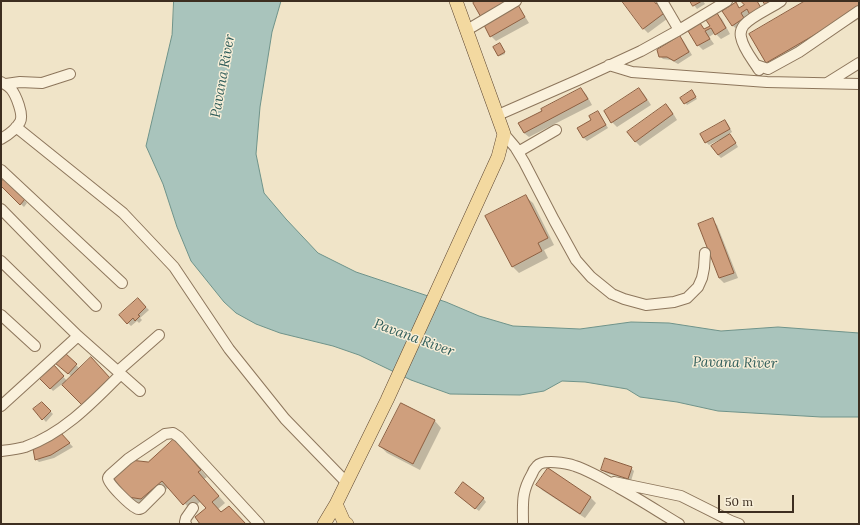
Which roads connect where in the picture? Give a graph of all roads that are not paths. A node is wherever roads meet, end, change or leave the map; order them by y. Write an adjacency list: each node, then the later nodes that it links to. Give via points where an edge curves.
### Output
1 (456, 1): 7 (main road)
2 (516, 1): 7 (street)
3 (662, 1): 8 (street)
4 (727, 1): 8 (street)
5 (781, 1): 11 (street, via 749,21 741,31 745,48)
6 (859, 11): 11 (street, via 799,52 768,69)
7 (467, 30): 17 (main road)
8 (680, 30): 10 (street)
9 (859, 64): 15 (street)
10 (609, 65): 13 (street, via 632,72); 17 (street)
11 (756, 65): 13 (street)
12 (70, 74): 14 (street, via 42,83)
13 (767, 82): 15 (street)
14 (4, 83): 18 (street, via 12,90 21,112 22,118)
15 (826, 84): 16 (street)
16 (859, 84)
17 (498, 115): 20 (main road)
18 (16, 127): 21 (street); 38 (street, via 123,213 169,261 230,349 285,419)
19 (556, 130): 22 (street)
20 (504, 134): 22 (street); 38 (main road, via 498,157)
21 (1, 139)
22 (518, 152): 25 (street, via 576,260 591,278 612,294 646,305 687,298 698,287 702,278)
23 (1, 170): 27 (street)
24 (1, 209): 28 (street)
25 (705, 253)
26 (1, 261): 31 (street)
27 (122, 283)
28 (96, 306)
29 (1, 315): 32 (street)
30 (159, 335): 33 (street)
31 (78, 336): 33 (street); 35 (street)
32 (35, 346)
33 (120, 373): 34 (street); 36 (street, via 83,412 48,436 24,447)
34 (140, 391)
35 (1, 406)
36 (1, 451)
37 (603, 479): 47 (street, via 574,465 543,462 537,465 524,492); 48 (street); 49 (street, via 681,496)
38 (347, 483): 40 (main road)
39 (160, 490): 43 (street, via 138,509 115,489 108,478 128,459 165,434 173,433 180,437)
40 (336, 504): 44 (main road); 45 (main road); 46 (main road)
41 (193, 508): 42 (street, via 186,518)
42 (186, 524)
43 (258, 524)
44 (324, 524)
45 (336, 524)
46 (347, 524)
47 (523, 524)
48 (679, 524)
49 (739, 524)

